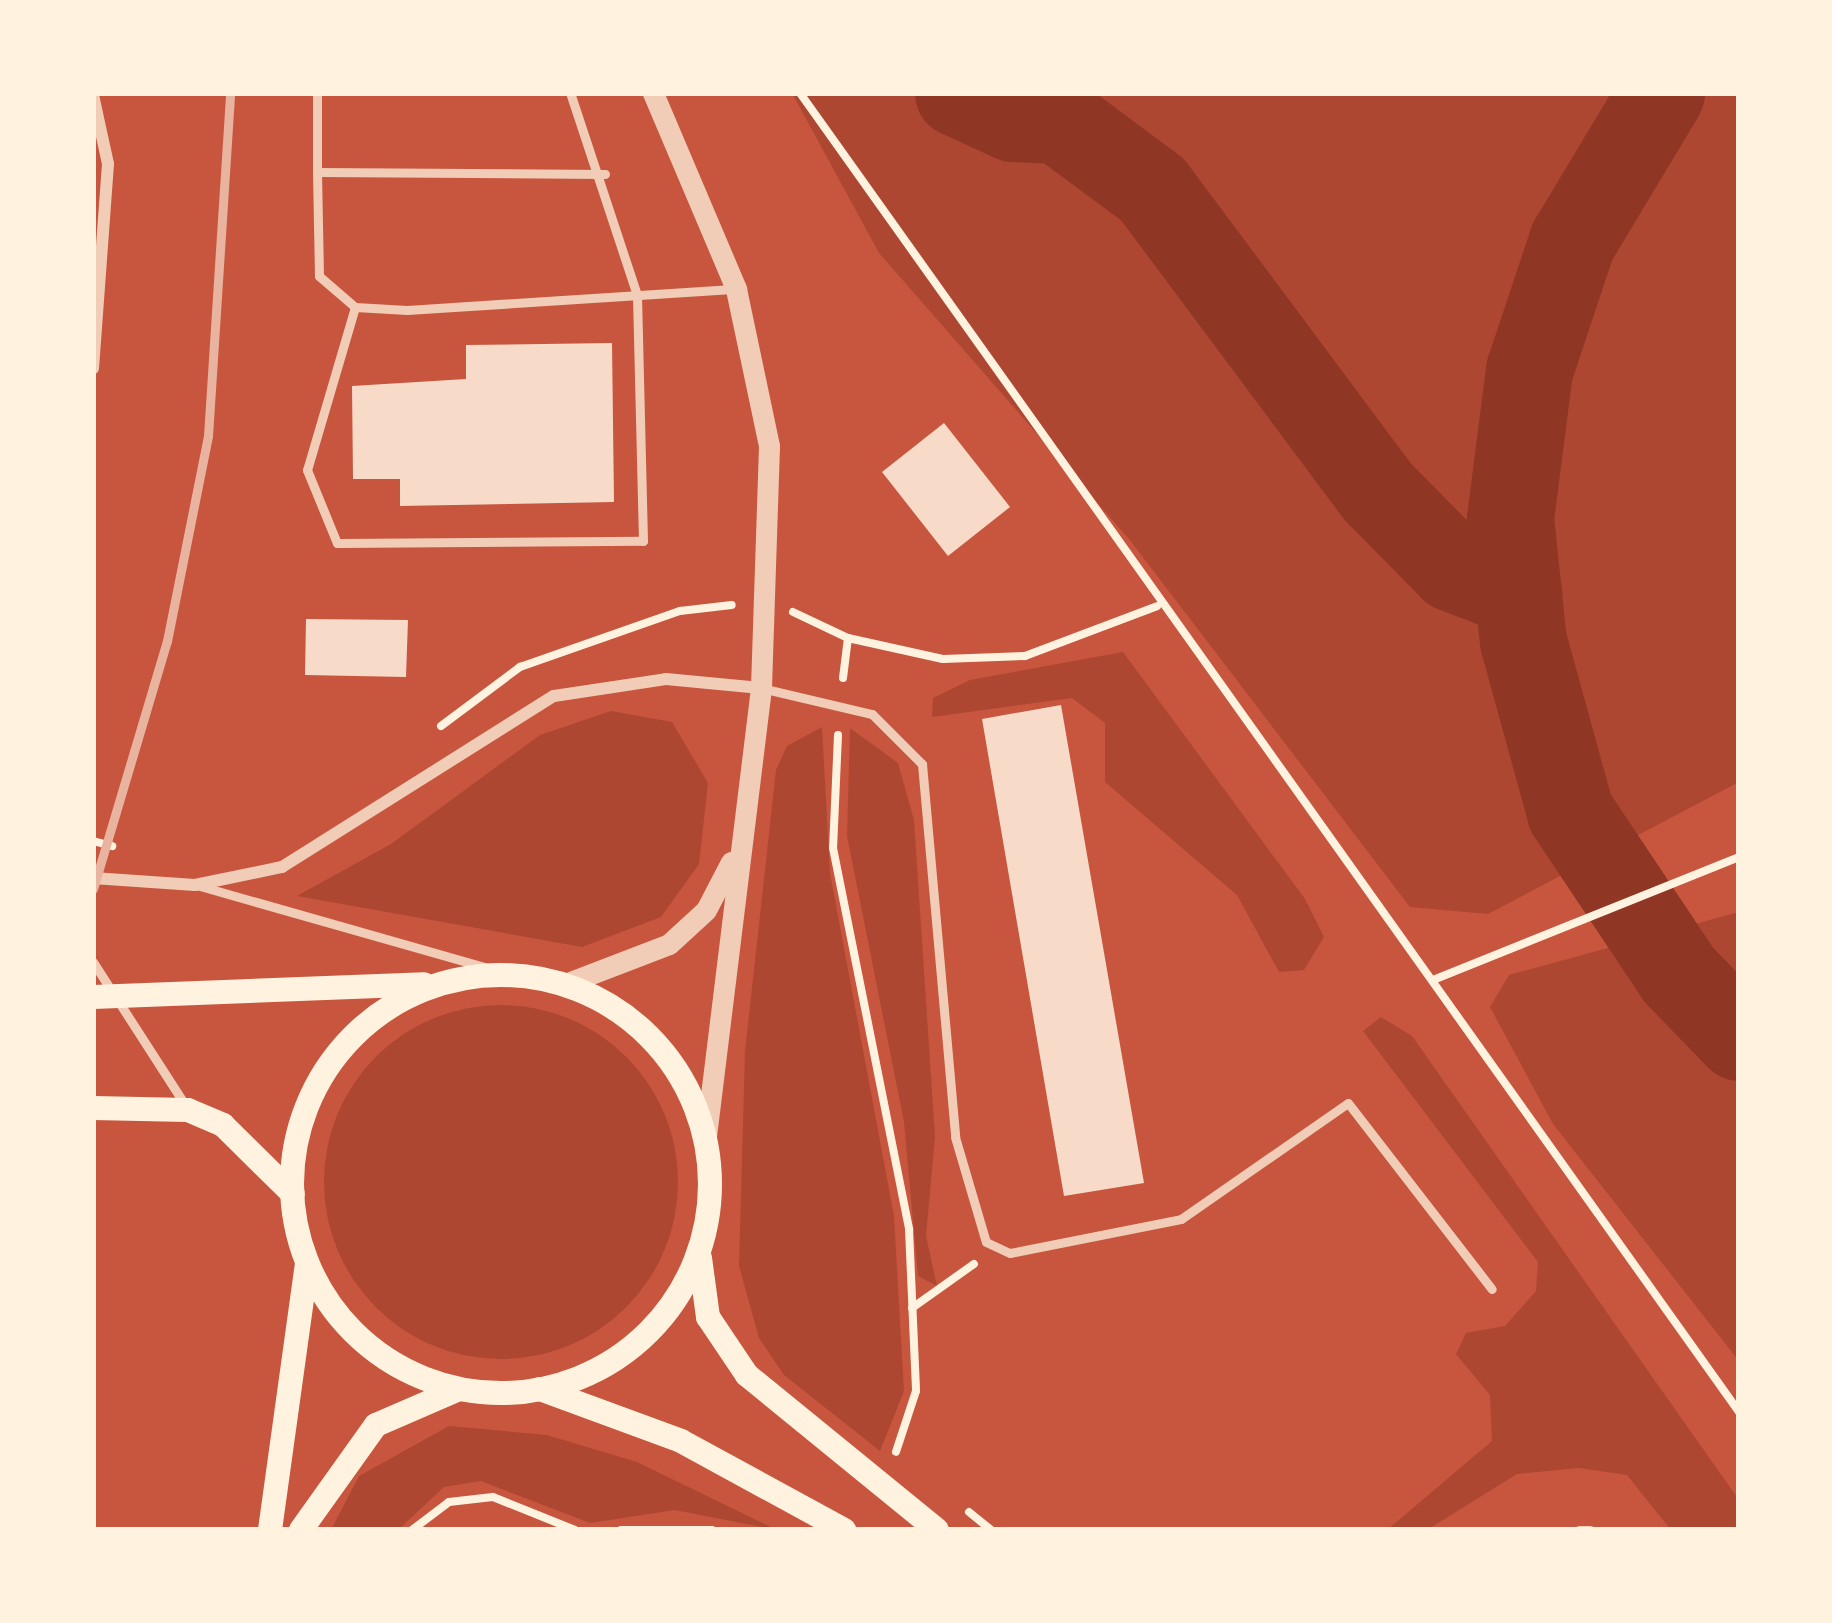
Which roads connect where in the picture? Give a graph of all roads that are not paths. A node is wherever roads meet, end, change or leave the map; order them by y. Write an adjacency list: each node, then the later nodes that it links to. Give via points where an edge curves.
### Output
1 (317, 93): 5 (lane)
2 (571, 93): 6 (lane)
3 (653, 93): 7 (street)
4 (93, 95): 10 (street, via 108,164)
5 (317, 172): 6 (lane); 9 (lane, via 319,276)
6 (605, 174): 8 (lane)
7 (736, 290): 8 (lane); 11 (street, via 769,446)
8 (637, 295): 9 (lane); 9 (lane, via 643,541 337,543 307,470)
9 (355, 307)
10 (93, 368)
11 (760, 688): 12 (street); 14 (street, via 666,679 554,696 336,840 282,867); 27 (lane, via 840,704 897,728 922,764 956,1137 986,1242 1010,1253 1181,1219 1348,1103)
12 (738, 845): 18 (street, via 689,928 633,964); 23 (street)
13 (93, 878): 14 (street)
14 (195, 885): 16 (lane)
15 (93, 962): 19 (lane)
16 (512, 975): 17 (main road); 18 (main road)
17 (445, 983): 19 (main road); 24 (main road, via 382,1013 332,1062 301,1125)
18 (565, 984): 23 (main road, via 656,1043)
19 (120, 995): 20 (main road); 22 (lane)
20 (93, 997)
21 (93, 1108): 22 (main road)
22 (188, 1110): 24 (main road, via 251,1144)
23 (706, 1139): 25 (main road)
24 (292, 1194): 26 (main road)
25 (700, 1249): 29 (main road, via 655,1326 622,1355); 33 (main road, via 708,1317 725,1348)
26 (308, 1263): 28 (main road, via 368,1345); 31 (main road)
27 (1492, 1289)
28 (459, 1389): 29 (main road); 32 (main road, via 376,1425)
29 (540, 1389): 30 (main road, via 682,1441)
30 (842, 1529)
31 (270, 1530)
32 (301, 1530)
33 (937, 1530)
34 (1580, 1530): 35 (lane)
35 (1590, 1530)

